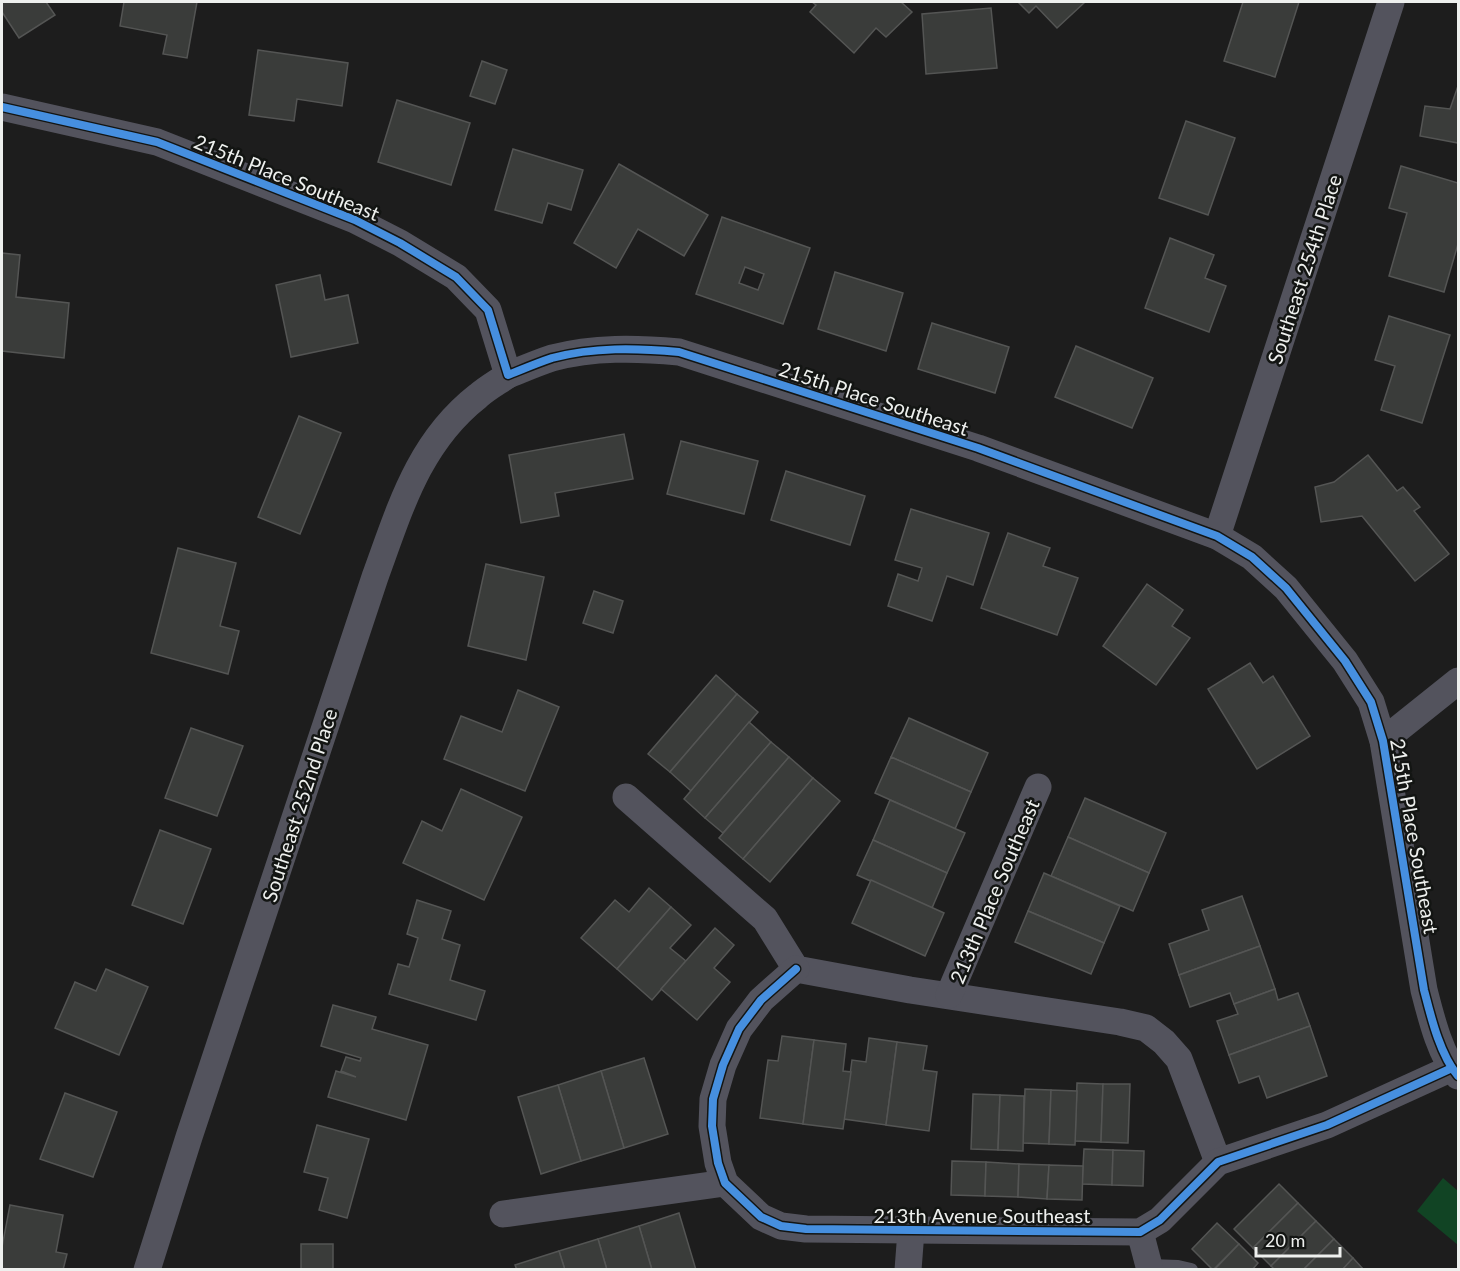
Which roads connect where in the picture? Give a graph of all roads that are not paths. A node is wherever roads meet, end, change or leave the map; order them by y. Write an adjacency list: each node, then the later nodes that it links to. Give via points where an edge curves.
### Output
1 (1391, 2): 4 (street, Southeast 254th Place)
2 (3, 108): 3 (street, 215th Place Southeast, via 157,142 356,220 400,243 456,277 488,310)
3 (508, 375): 4 (street, 215th Place Southeast, via 552,358 597,350 678,352 978,448); 18 (street, Southeast 252nd Place, via 478,396 440,434 406,491)
4 (1217, 536): 6 (street, 215th Place Southeast, via 1252,557 1286,588 1346,661 1371,702)
5 (1458, 681): 6 (street)
6 (1383, 741): 11 (street, 215th Place Southeast, via 1424,990 1434,1027)
7 (1038, 787): 10 (street, 213th Place Southeast)
8 (626, 796): 9 (street, via 765,920)
9 (796, 969): 10 (street, 213th Place Southeast); 13 (street, 213th Avenue Southeast, via 761,1000 739,1029 723,1065 712,1126)
10 (949, 995): 12 (street, 213th Place Southeast, via 1146,1028 1179,1059)
11 (1455, 1072): 12 (street, via 1327,1125)
12 (1218, 1162): 16 (street, via 1160,1220)
13 (725, 1183): 14 (street); 15 (street, 213th Avenue Southeast, via 761,1218 781,1226)
14 (503, 1214)
15 (911, 1231): 16 (street, 213th Avenue Southeast); 19 (street, 213th Avenue Southeast)
16 (1140, 1232): 17 (street)
17 (1149, 1268): 20 (lane)
18 (147, 1269)
19 (908, 1269)
20 (1191, 1269)

